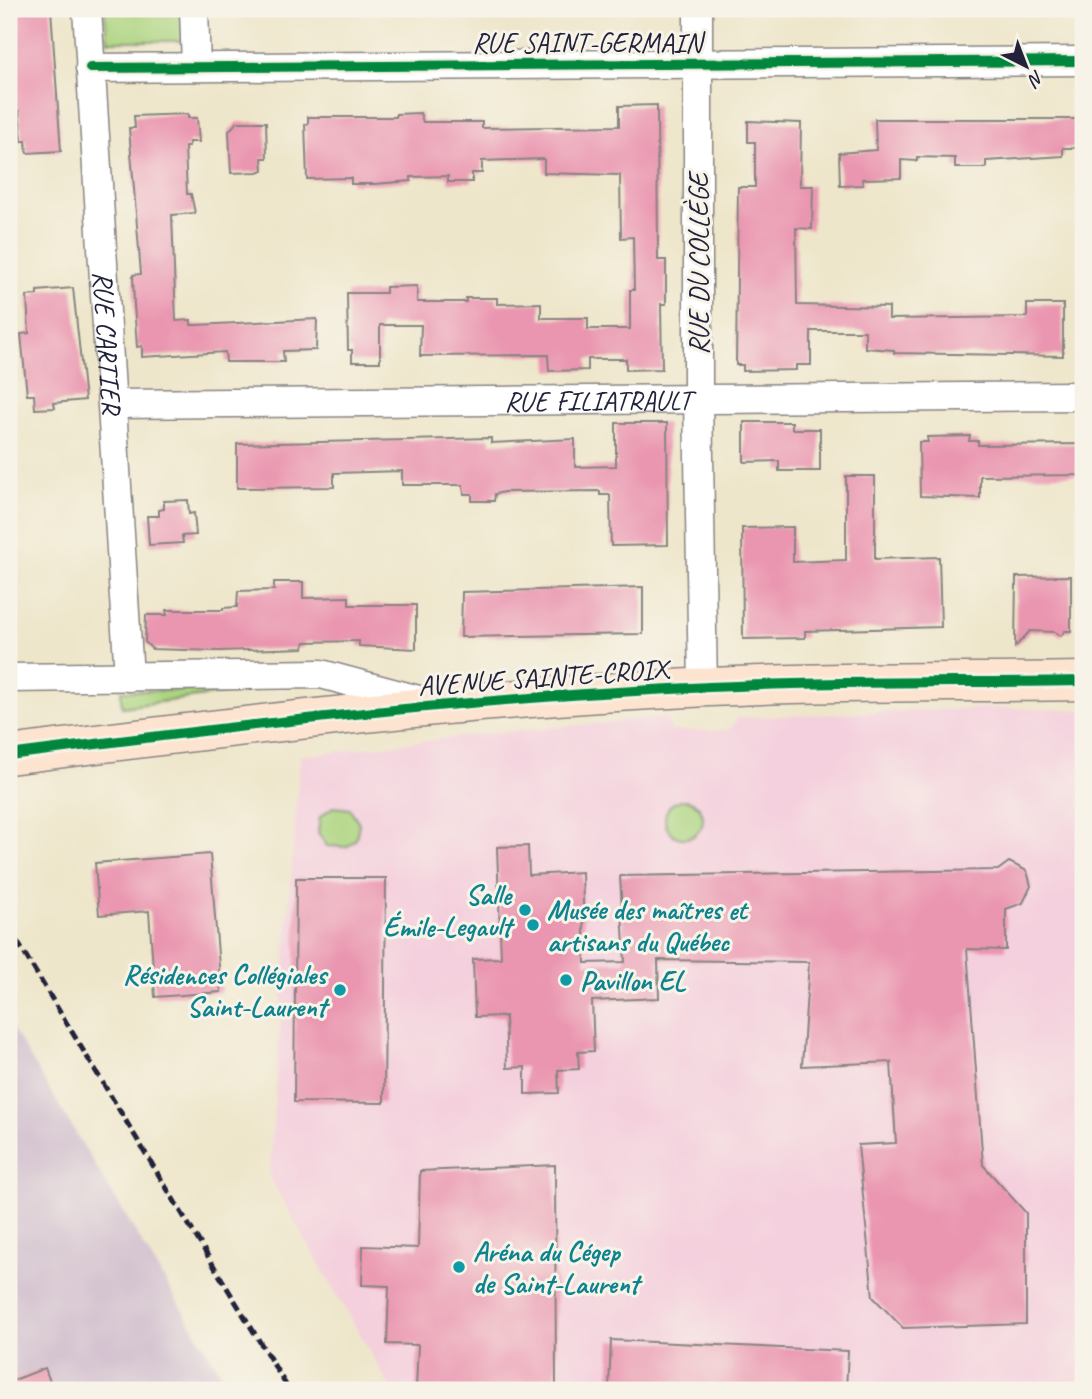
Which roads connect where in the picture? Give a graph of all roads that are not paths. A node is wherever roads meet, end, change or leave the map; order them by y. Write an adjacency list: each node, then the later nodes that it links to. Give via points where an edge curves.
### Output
1 (87, 9): 7 (street, RUE CARTIER)
2 (194, 9): 6 (street)
3 (698, 9): 5 (street, RUE DU COLLÈGE)
4 (1083, 61): 5 (street, RUE SAINT-GERMAIN)
5 (698, 64): 6 (street, RUE SAINT-GERMAIN); 9 (street, RUE DU COLLÈGE)
6 (196, 67): 7 (street, RUE SAINT-GERMAIN)
7 (90, 68): 10 (street, RUE CARTIER)
8 (1083, 396): 9 (street, RUE FILIATRAULT)
9 (698, 398): 10 (street, RUE FILIATRAULT); 14 (street, RUE DU COLLÈGE)
10 (113, 404): 11 (street, RUE CARTIER)
11 (129, 677): 12 (street, AVENUE SAINTE-CROIX); 15 (street, AVENUE SAINTE-CROIX, via 327,674)
12 (9, 678)
13 (1083, 681): 14 (main road, AVENUE SAINTE-CROIX)
14 (703, 688): 15 (main road, AVENUE SAINTE-CROIX)
15 (442, 707): 16 (main road, AVENUE SAINTE-CROIX, via 296,719)
16 (9, 755)

